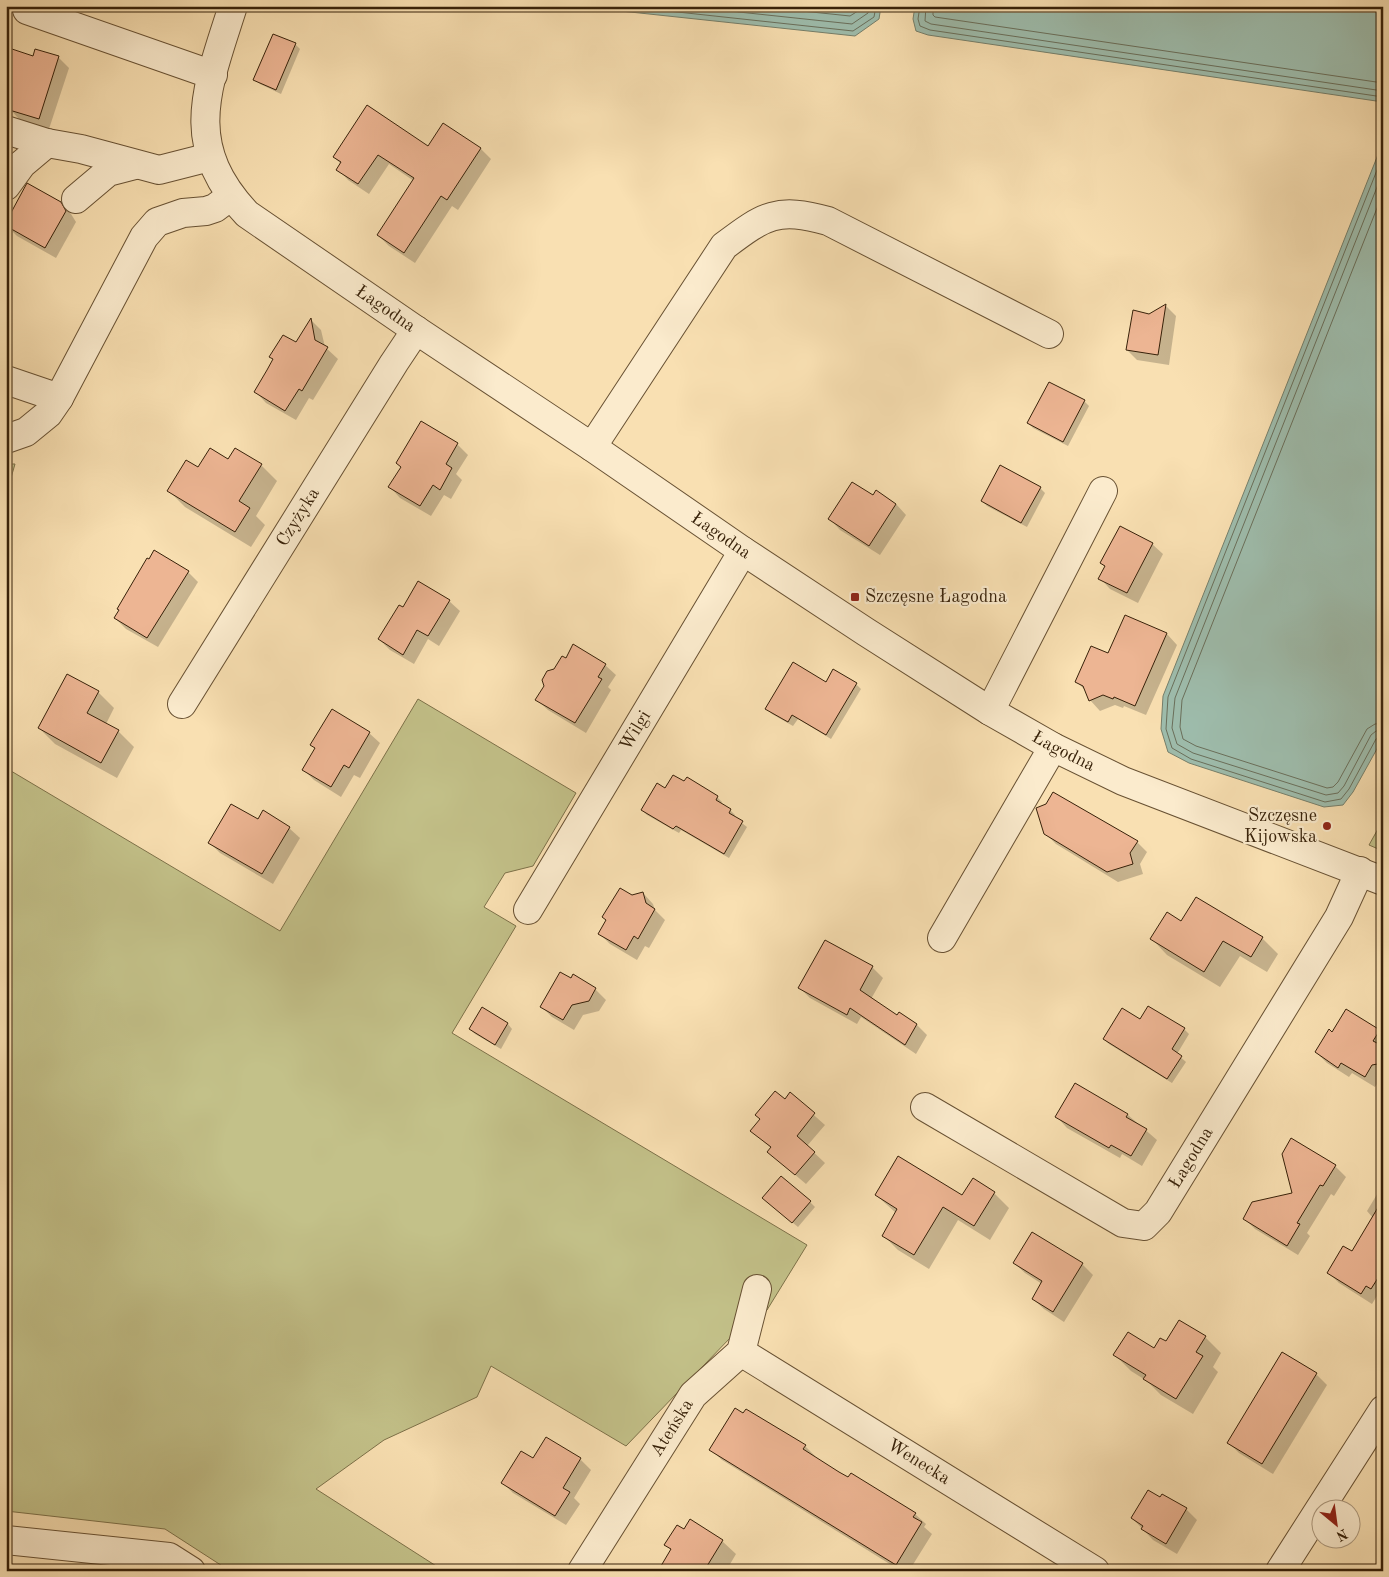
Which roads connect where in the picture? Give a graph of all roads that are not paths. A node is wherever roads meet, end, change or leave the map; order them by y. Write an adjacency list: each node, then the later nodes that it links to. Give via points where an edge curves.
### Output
1 (233, 6): 4 (street, Łagodna)
2 (252, 6): 4 (street, Łagodna, via 230,52)
3 (27, 10): 4 (street)
4 (213, 75): 7 (street, Łagodna, via 204,117)
5 (6, 130): 6 (street)
6 (48, 143): 8 (street); 9 (street, via 22,164)
7 (210, 157): 8 (street, via 159,170); 10 (street, Łagodna)
8 (135, 164): 11 (street, via 108,172)
9 (6, 186)
10 (231, 196): 12 (street, Łagodna, via 248,214); 15 (street, via 215,208 183,213 157,222 144,237)
11 (76, 199)
12 (416, 330): 17 (street, Łagodna); 20 (street, Czyżyka)
13 (1049, 334): 17 (street, via 828,221 805,215 779,214 754,223 724,246)
14 (6, 380): 15 (street)
15 (59, 398): 16 (street, via 48,414 26,432)
16 (6, 439)
17 (592, 447): 19 (street, Łagodna)
18 (1103, 491): 21 (street)
19 (743, 551): 21 (street, Łagodna); 24 (street, Wilgi)
20 (182, 704)
21 (990, 711): 22 (street, Łagodna)
22 (1053, 747): 23 (street, Łagodna, via 1123,780); 25 (street)
23 (1372, 876): 26 (street, Łagodna, via 1339,917 1158,1212 1144,1226 1123,1223)
24 (528, 910)
25 (942, 938)
26 (925, 1106)
27 (757, 1289): 28 (street)
28 (741, 1352): 32 (street, Ateńska, via 693,1395); 33 (street, Wenecka)
29 (1383, 1410): 34 (street)
30 (6, 1540): 31 (street, via 169,1557)
31 (191, 1571)
32 (582, 1571)
33 (1095, 1571)
34 (1280, 1571)

